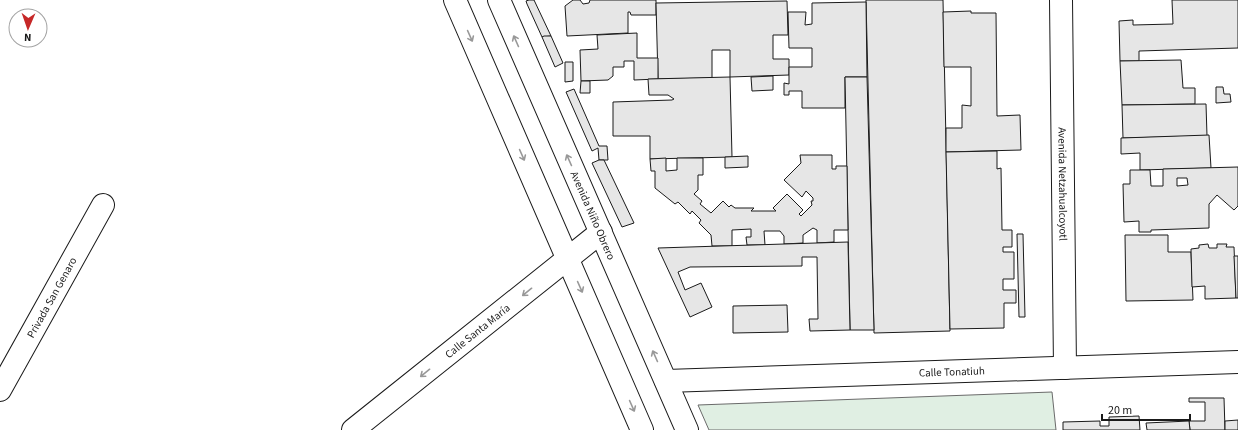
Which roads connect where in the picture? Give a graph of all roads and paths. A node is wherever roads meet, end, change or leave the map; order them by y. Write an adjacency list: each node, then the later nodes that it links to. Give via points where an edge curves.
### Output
1 (454, 0): 6 (street, one-way to 6)
2 (498, 0): 5 (street, Avenida Niño Obrero, one-way to 2)
3 (1061, 0): 8 (street, Avenida Netzahualcoyotl)
4 (103, 205): 10 (street, Privada San Genaro)
5 (601, 232): 6 (street, Calle Santa María); 9 (street, Avenida Niño Obrero, one-way to 5)
6 (567, 259): 11 (street, Calle Santa María, one-way to 11); 12 (street, one-way to 12)
7 (1238, 362): 8 (street, Calle Tonatiuh)
8 (1065, 368): 9 (street, Calle Tonatiuh)
9 (666, 381): 13 (street, Avenida Niño Obrero)
10 (0, 390)
11 (353, 430)
12 (642, 430)
13 (687, 430)

